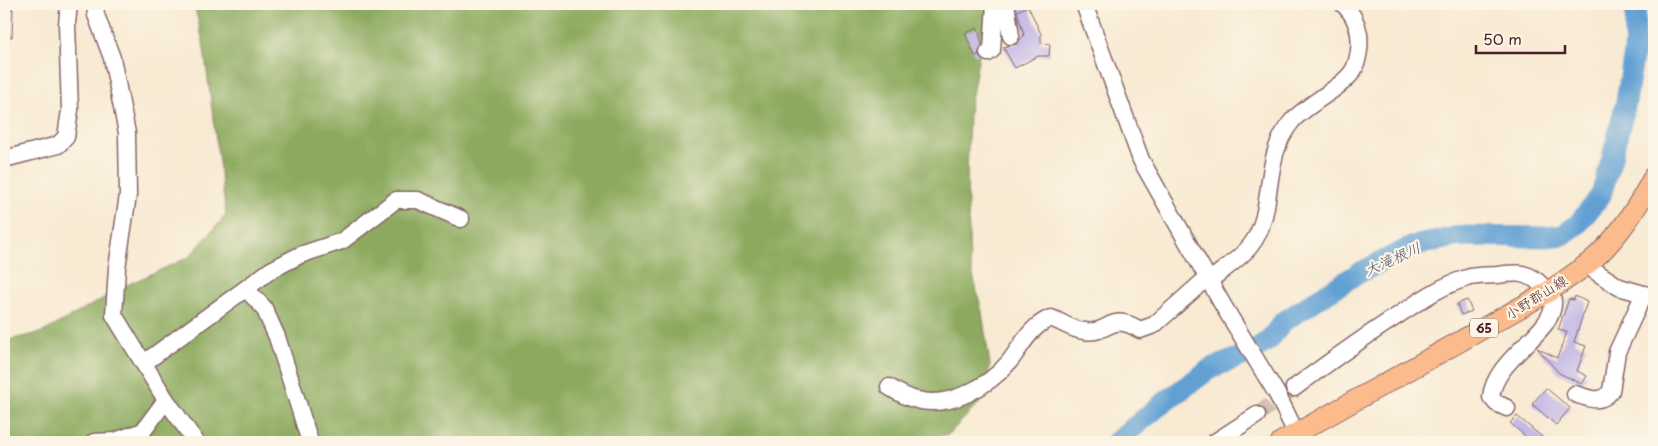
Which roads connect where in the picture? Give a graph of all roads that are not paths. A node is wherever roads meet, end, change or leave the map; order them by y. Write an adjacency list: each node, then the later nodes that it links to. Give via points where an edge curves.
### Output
1 (69, 4): 9 (street, via 70,110 66,137 58,145)
2 (95, 4): 17 (street, via 112,58 127,133 128,195 114,315)
3 (995, 4): 8 (street, via 992,50)
4 (1006, 4): 7 (street)
5 (1084, 4): 13 (street, via 1141,160)
6 (1352, 6): 13 (street, via 1360,40 1354,70 1343,82 1303,110 1286,129 1274,153 1264,211 1256,236 1237,259)
7 (1011, 36)
8 (988, 53)
9 (4, 159)
10 (1654, 176): 12 (main road, 小野郡山線 / 65, via 1627,222)
11 (462, 219): 14 (street, via 418,200 396,200 342,241 300,255 271,270)
12 (1586, 265): 15 (main road, 小野郡山線 / 65); 16 (street, via 1619,287)
13 (1209, 278): 18 (street, via 1154,325 1140,330 1117,321 1093,332 1074,329 1051,318 1042,321 1031,330 1001,370 972,391 954,398 936,402 917,400); 24 (street, via 1277,394)
14 (246, 289): 17 (street); 27 (street, via 264,308 277,337)
15 (1548, 292): 19 (street, via 1523,273 1468,277 1430,292); 22 (street, via 1553,298 1549,319 1520,349 1492,388 1496,403); 24 (main road, 小野郡山線 / 65)
16 (1649, 296): 20 (street, via 1617,352 1611,392 1602,400)
17 (144, 362): 21 (street)
18 (889, 387)
19 (1294, 388)
20 (1575, 394)
21 (166, 400): 25 (street, via 143,431 116,441); 26 (street)
22 (1507, 408)
23 (1256, 415): 28 (street)
24 (1289, 438)
25 (94, 442)
26 (196, 442)
27 (310, 442)
28 (1215, 442)

